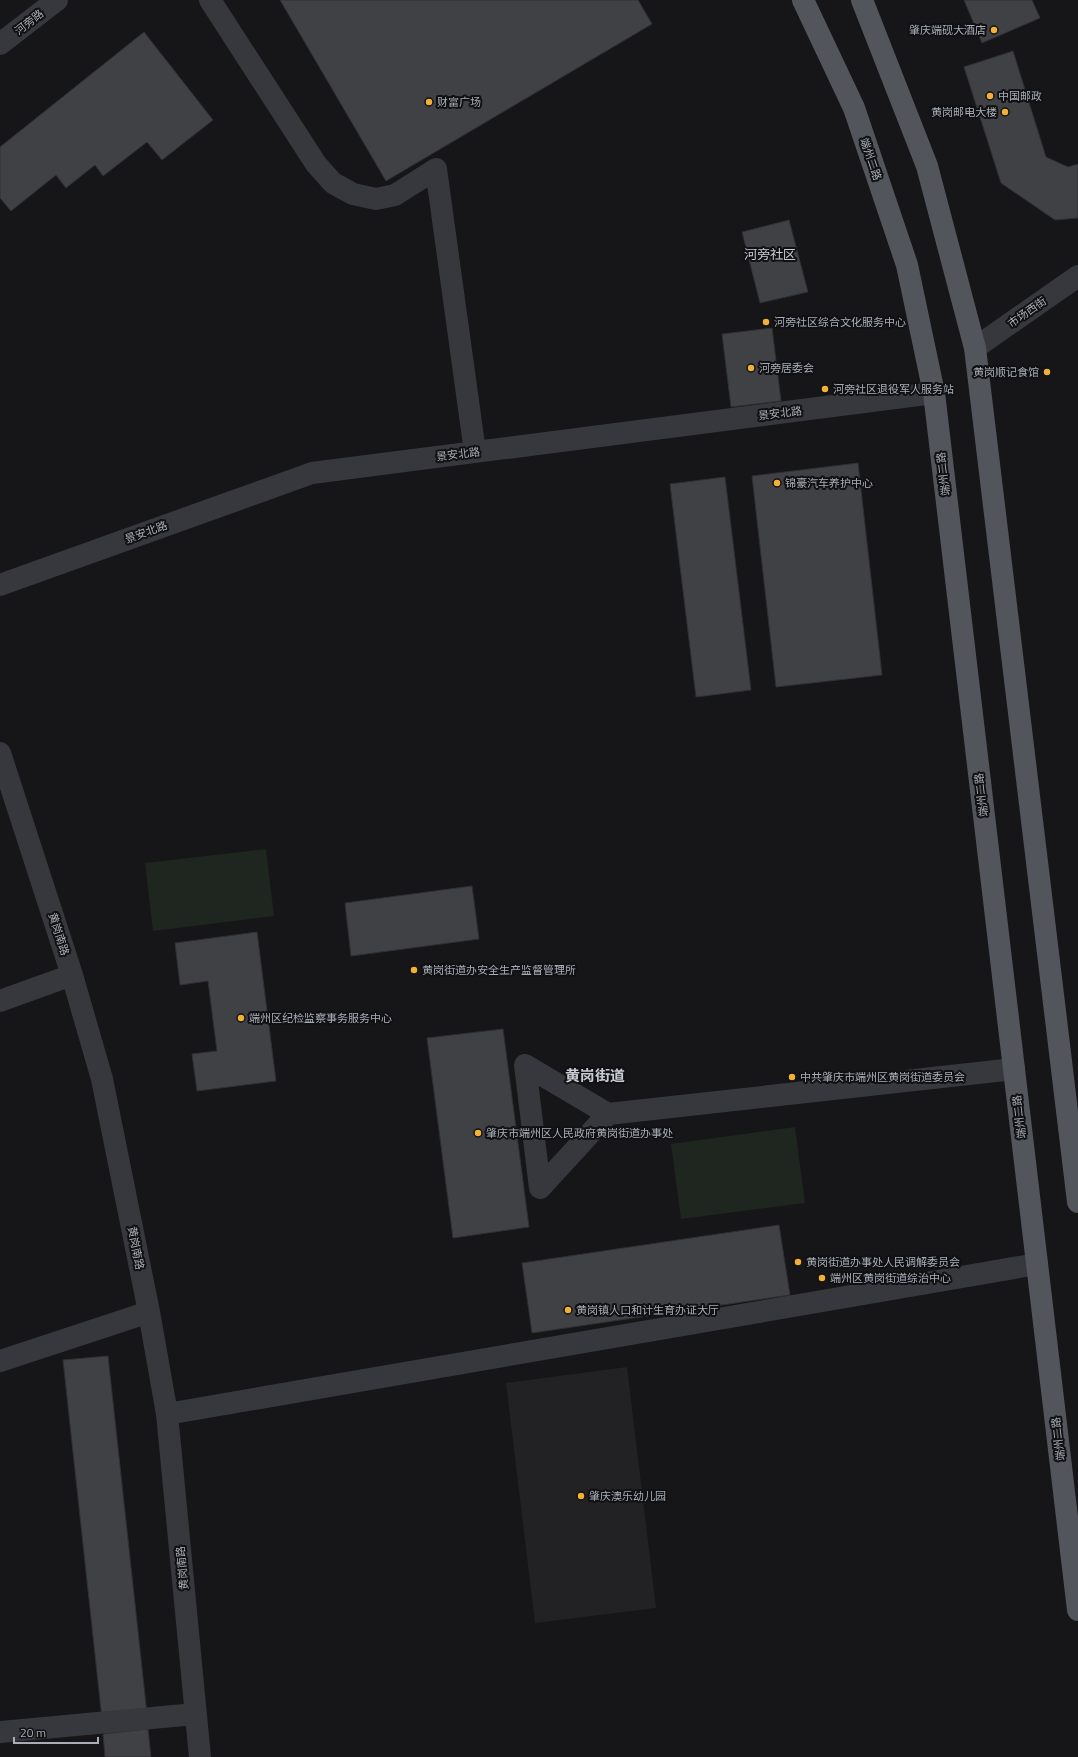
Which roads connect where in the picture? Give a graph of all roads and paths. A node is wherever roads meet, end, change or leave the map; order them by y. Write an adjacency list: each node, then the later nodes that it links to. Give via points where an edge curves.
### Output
1 (57, 0): 5 (street, 河旁路)
2 (210, 0): 9 (street, via 316,164 333,183 353,194 376,199 395,195 436,169)
3 (803, 0): 8 (main road, 端州二路, via 854,108 907,265)
4 (862, 0): 7 (main road, via 927,166)
5 (0, 44)
6 (1078, 276): 7 (street, 市场西街)
7 (976, 348): 16 (main road)
8 (934, 393): 9 (street, 景安北路); 14 (main road, 端州二路)
9 (475, 452): 10 (street, 景安北路, via 312,473)
10 (0, 585)
11 (0, 753): 12 (street, 黄岗南路)
12 (72, 975): 13 (street); 18 (street, 黄岗南路, via 102,1079)
13 (0, 1001)
14 (1014, 1069): 15 (street); 17 (main road, 端州二路)
15 (608, 1114): 15 (street, via 525,1065 540,1188 571,1154)
16 (1078, 1202)
17 (1037, 1264): 20 (street); 21 (main road, 端州二路)
18 (149, 1312): 19 (street); 20 (street, 黄岗南路)
19 (0, 1361)
20 (167, 1414): 22 (street, 黄岗南路)
21 (1078, 1610)
22 (196, 1714): 23 (street); 24 (street, 黄岗南路)
23 (0, 1732)
24 (200, 1757)

